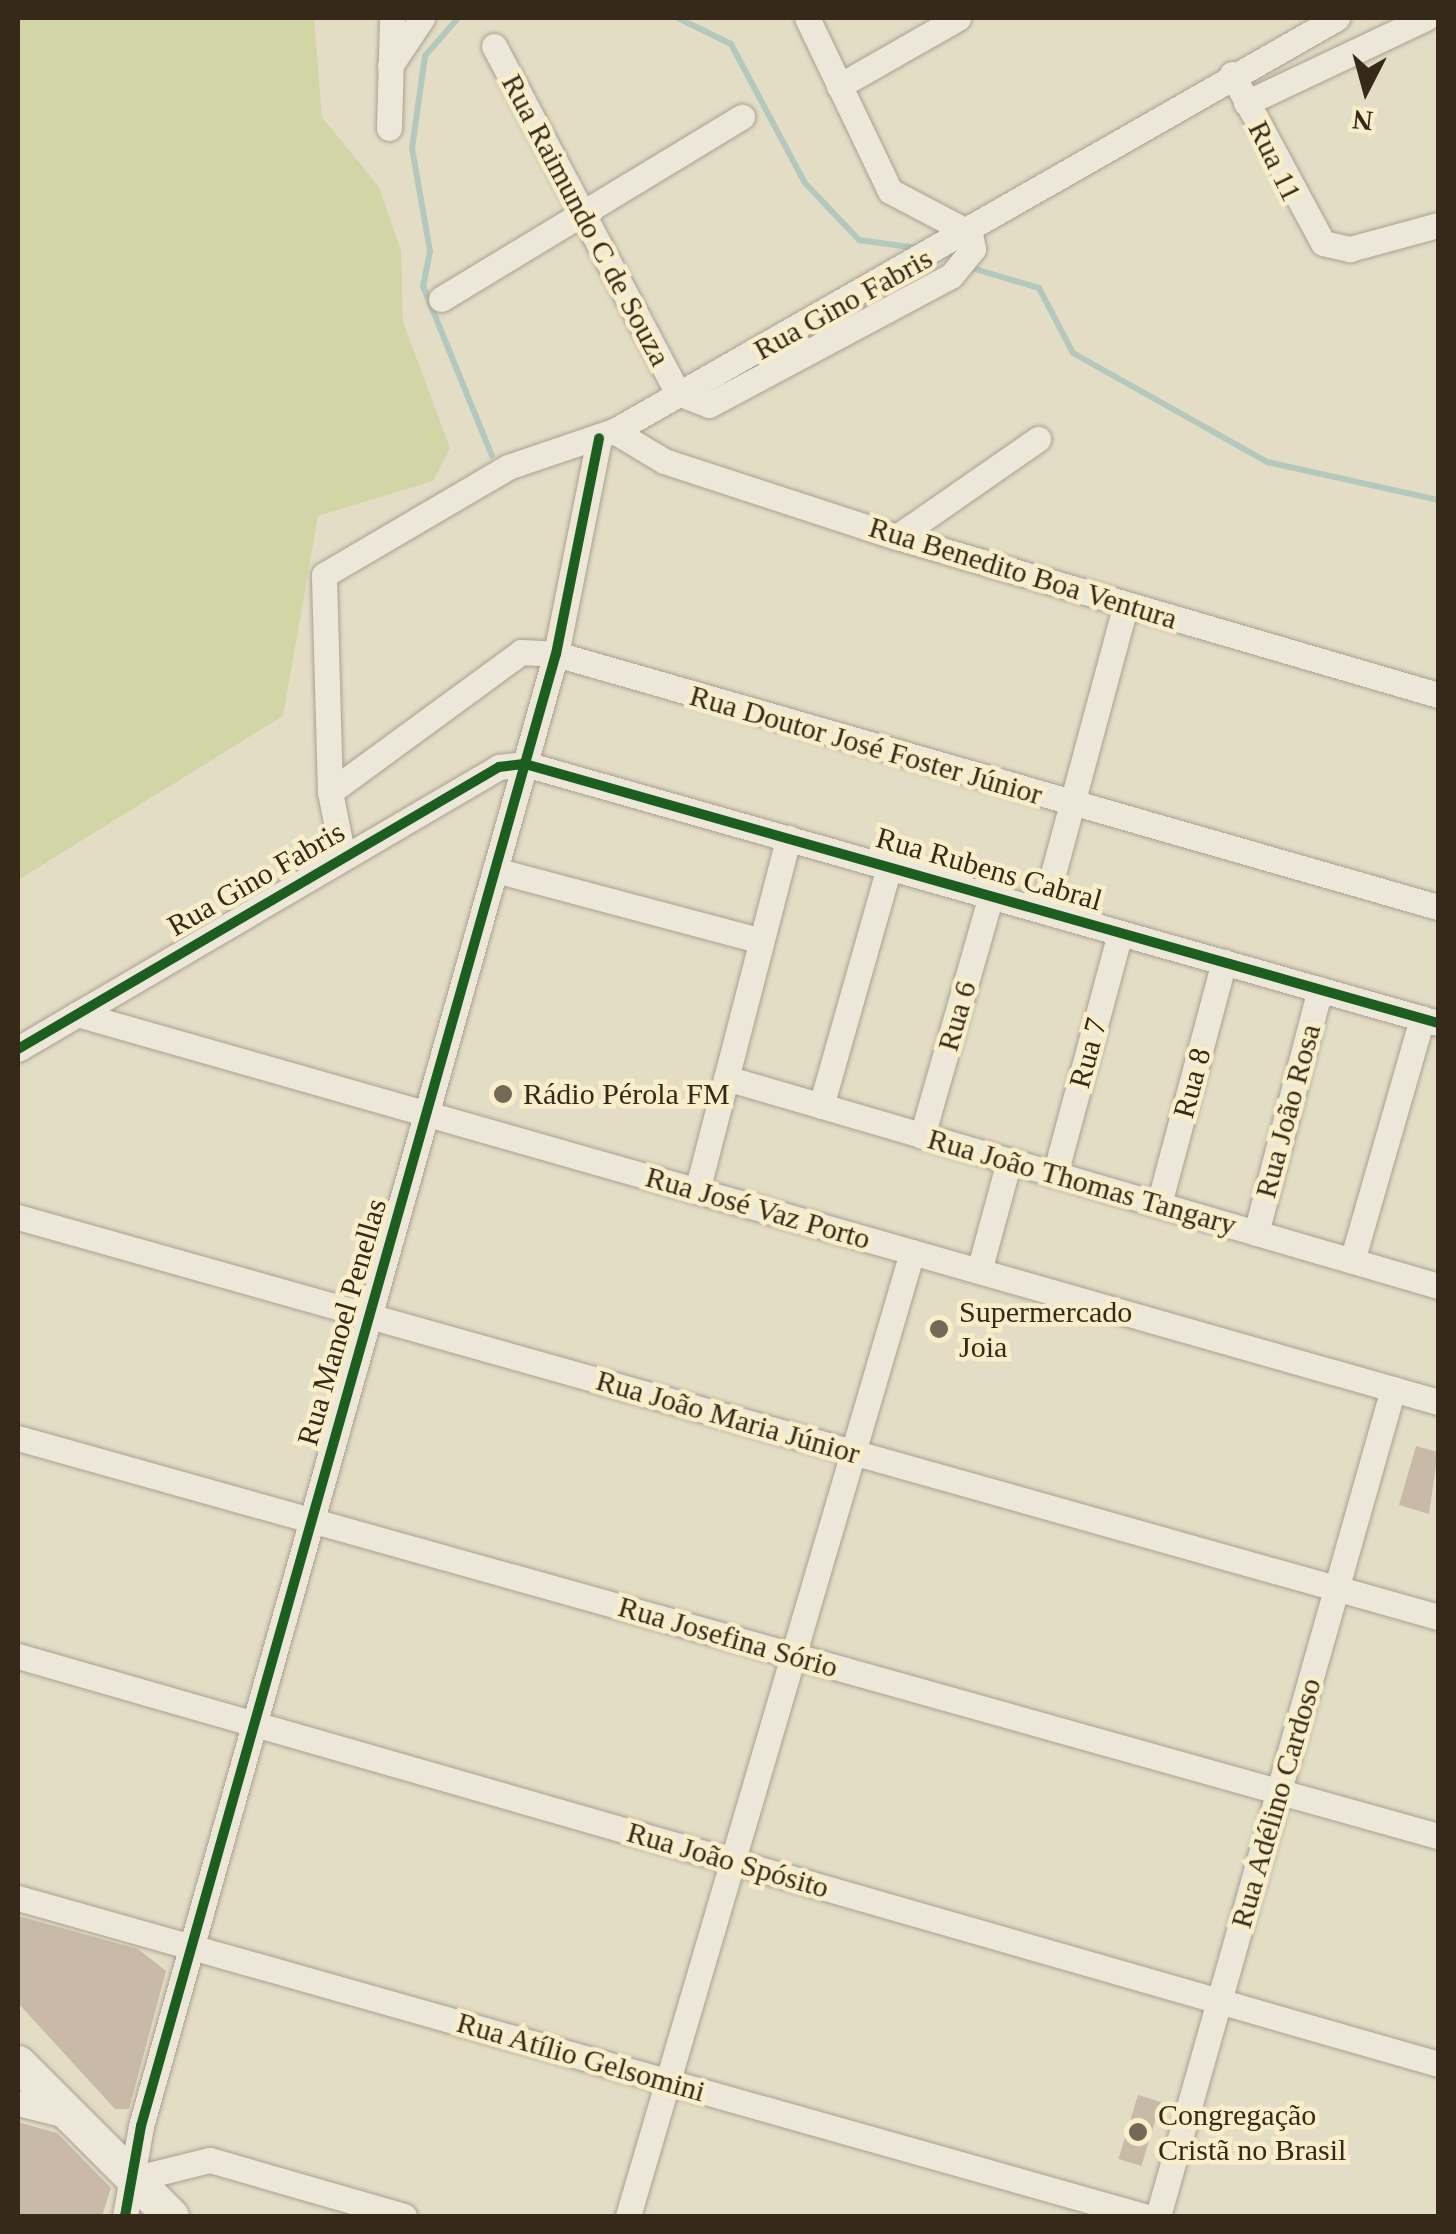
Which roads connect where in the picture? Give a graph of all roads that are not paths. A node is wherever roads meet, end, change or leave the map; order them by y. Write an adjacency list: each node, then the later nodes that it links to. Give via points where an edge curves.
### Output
1 (392, 18): 8 (street)
2 (422, 18): 8 (street)
3 (807, 18): 10 (street)
4 (958, 18): 10 (street)
5 (1426, 18): 11 (street)
6 (1331, 19): 9 (street, Rua Gino Fabris)
7 (494, 46): 14 (street, Rua Raimundo C de Souza)
8 (390, 66): 13 (street)
9 (1232, 74): 11 (street, Rua 11); 16 (street, Rua Gino Fabris)
10 (840, 86): 16 (street, via 890,191)
11 (1246, 102): 15 (street, Rua 11, via 1323,244 1350,249)
12 (742, 117): 14 (street)
13 (388, 128)
14 (582, 214): 17 (street); 18 (street, Rua Raimundo C de Souza)
15 (1438, 225)
16 (967, 241): 18 (street, Rua Gino Fabris); 18 (street, via 951,276 722,402)
17 (441, 299)
18 (678, 393): 19 (street, Rua Gino Fabris)
19 (607, 435): 21 (street, Rua Benedito Boa Ventura, via 664,461); 23 (street, Rua Manoel Penellas); 26 (street, Rua Gino Fabris, via 508,466 324,575)
20 (1038, 439): 21 (street)
21 (897, 536): 22 (street, Rua Benedito Boa Ventura)
22 (1126, 604): 24 (street, Rua Benedito Boa Ventura); 27 (street)
23 (556, 654): 25 (street, Rua Manoel Penellas); 26 (street, Rua Doutor José Foster Júnior, via 521,652); 27 (street, Rua Doutor José Foster Júnior)
24 (1438, 695)
25 (525, 764): 28 (street, Rua Rubens Cabral); 29 (street, Rua Gino Fabris, via 499,767); 31 (street, Rua Manoel Penellas)
26 (330, 792): 29 (street, Rua Gino Fabris)
27 (1072, 806): 33 (street, Rua Doutor José Foster Júnior); 34 (street)
28 (788, 838): 30 (street, Rua Rubens Cabral); 36 (street)
29 (342, 858): 39 (street, Rua Gino Fabris)
30 (889, 867): 32 (street, Rua Rubens Cabral); 43 (street)
31 (495, 870): 36 (street); 44 (street, Rua Manoel Penellas)
32 (991, 896): 34 (street, Rua Rubens Cabral); 45 (street, Rua 6)
33 (1438, 907)
34 (1043, 911): 35 (street, Rua Rubens Cabral)
35 (1120, 932): 37 (street, Rua Rubens Cabral); 47 (street, Rua 7)
36 (761, 941): 42 (street)
37 (1224, 962): 38 (street, Rua Rubens Cabral); 49 (street, Rua 8)
38 (1320, 989): 40 (street, Rua Rubens Cabral); 51 (street, Rua João Rosa)
39 (77, 1014): 41 (street, Rua Gino Fabris); 44 (street, Rua José Vaz Porto)
40 (1430, 1020): 53 (street)
41 (18, 1049)
42 (726, 1078): 43 (street, Rua João Thomas Tangary); 48 (street)
43 (822, 1106): 45 (street, Rua João Thomas Tangary)
44 (426, 1114): 48 (street, Rua José Vaz Porto); 56 (street, Rua Manoel Penellas)
45 (922, 1136): 46 (street, Rua João Thomas Tangary)
46 (1009, 1161): 47 (street, Rua João Thomas Tangary); 54 (street)
47 (1055, 1174): 49 (street, Rua João Thomas Tangary)
48 (697, 1190): 52 (street, Rua José Vaz Porto)
49 (1159, 1204): 51 (street, Rua João Thomas Tangary)
50 (18, 1217): 56 (street, Rua João Maria Júnior)
51 (1256, 1232): 53 (street, Rua João Thomas Tangary)
52 (912, 1252): 54 (street, Rua José Vaz Porto); 60 (street)
53 (1352, 1261): 55 (street, Rua João Thomas Tangary)
54 (979, 1271): 57 (street, Rua José Vaz Porto)
55 (1438, 1286)
56 (370, 1316): 60 (street, Rua João Maria Júnior); 61 (street, Rua Manoel Penellas)
57 (1393, 1389): 58 (street, Rua José Vaz Porto); 62 (street, Rua Adélino Cardoso)
58 (1438, 1402)
59 (18, 1438): 61 (street, Rua Josefina Sório)
60 (853, 1452): 62 (street, Rua João Maria Júnior); 64 (street)
61 (312, 1520): 64 (street, Rua Josefina Sório); 66 (street, Rua Manoel Penellas)
62 (1336, 1588): 63 (street, Rua João Maria Júnior); 67 (street, Rua Adélino Cardoso)
63 (1438, 1617)
64 (793, 1655): 67 (street, Rua Josefina Sório); 69 (street)
65 (18, 1656): 66 (street, Rua João Spósito)
66 (254, 1724): 69 (street, Rua João Spósito); 71 (street, Rua Manoel Penellas)
67 (1278, 1792): 68 (street, Rua Josefina Sório); 72 (street, Rua Adélino Cardoso)
68 (1438, 1836)
69 (732, 1862): 72 (street, Rua João Spósito); 75 (street)
70 (18, 1898): 71 (street, Rua Atílio Gelsomini)
71 (192, 1947): 75 (street, Rua Atílio Gelsomini); 78 (street, Rua Manoel Penellas, via 141,2126)
72 (1220, 2001): 74 (street, Rua João Spósito); 84 (street, Rua Adélino Cardoso)
73 (18, 2063): 77 (street)
74 (1438, 2064)
75 (668, 2082): 82 (street); 83 (street, Rua Atílio Gelsomini)
76 (18, 2103): 77 (street)
77 (70, 2116): 78 (street)
78 (137, 2178): 79 (street, Rua Manoel Penellas); 80 (street); 81 (street, via 210,2160)
79 (125, 2216)
80 (171, 2216)
81 (404, 2216)
82 (628, 2216)
83 (1144, 2216)
84 (1158, 2216)

